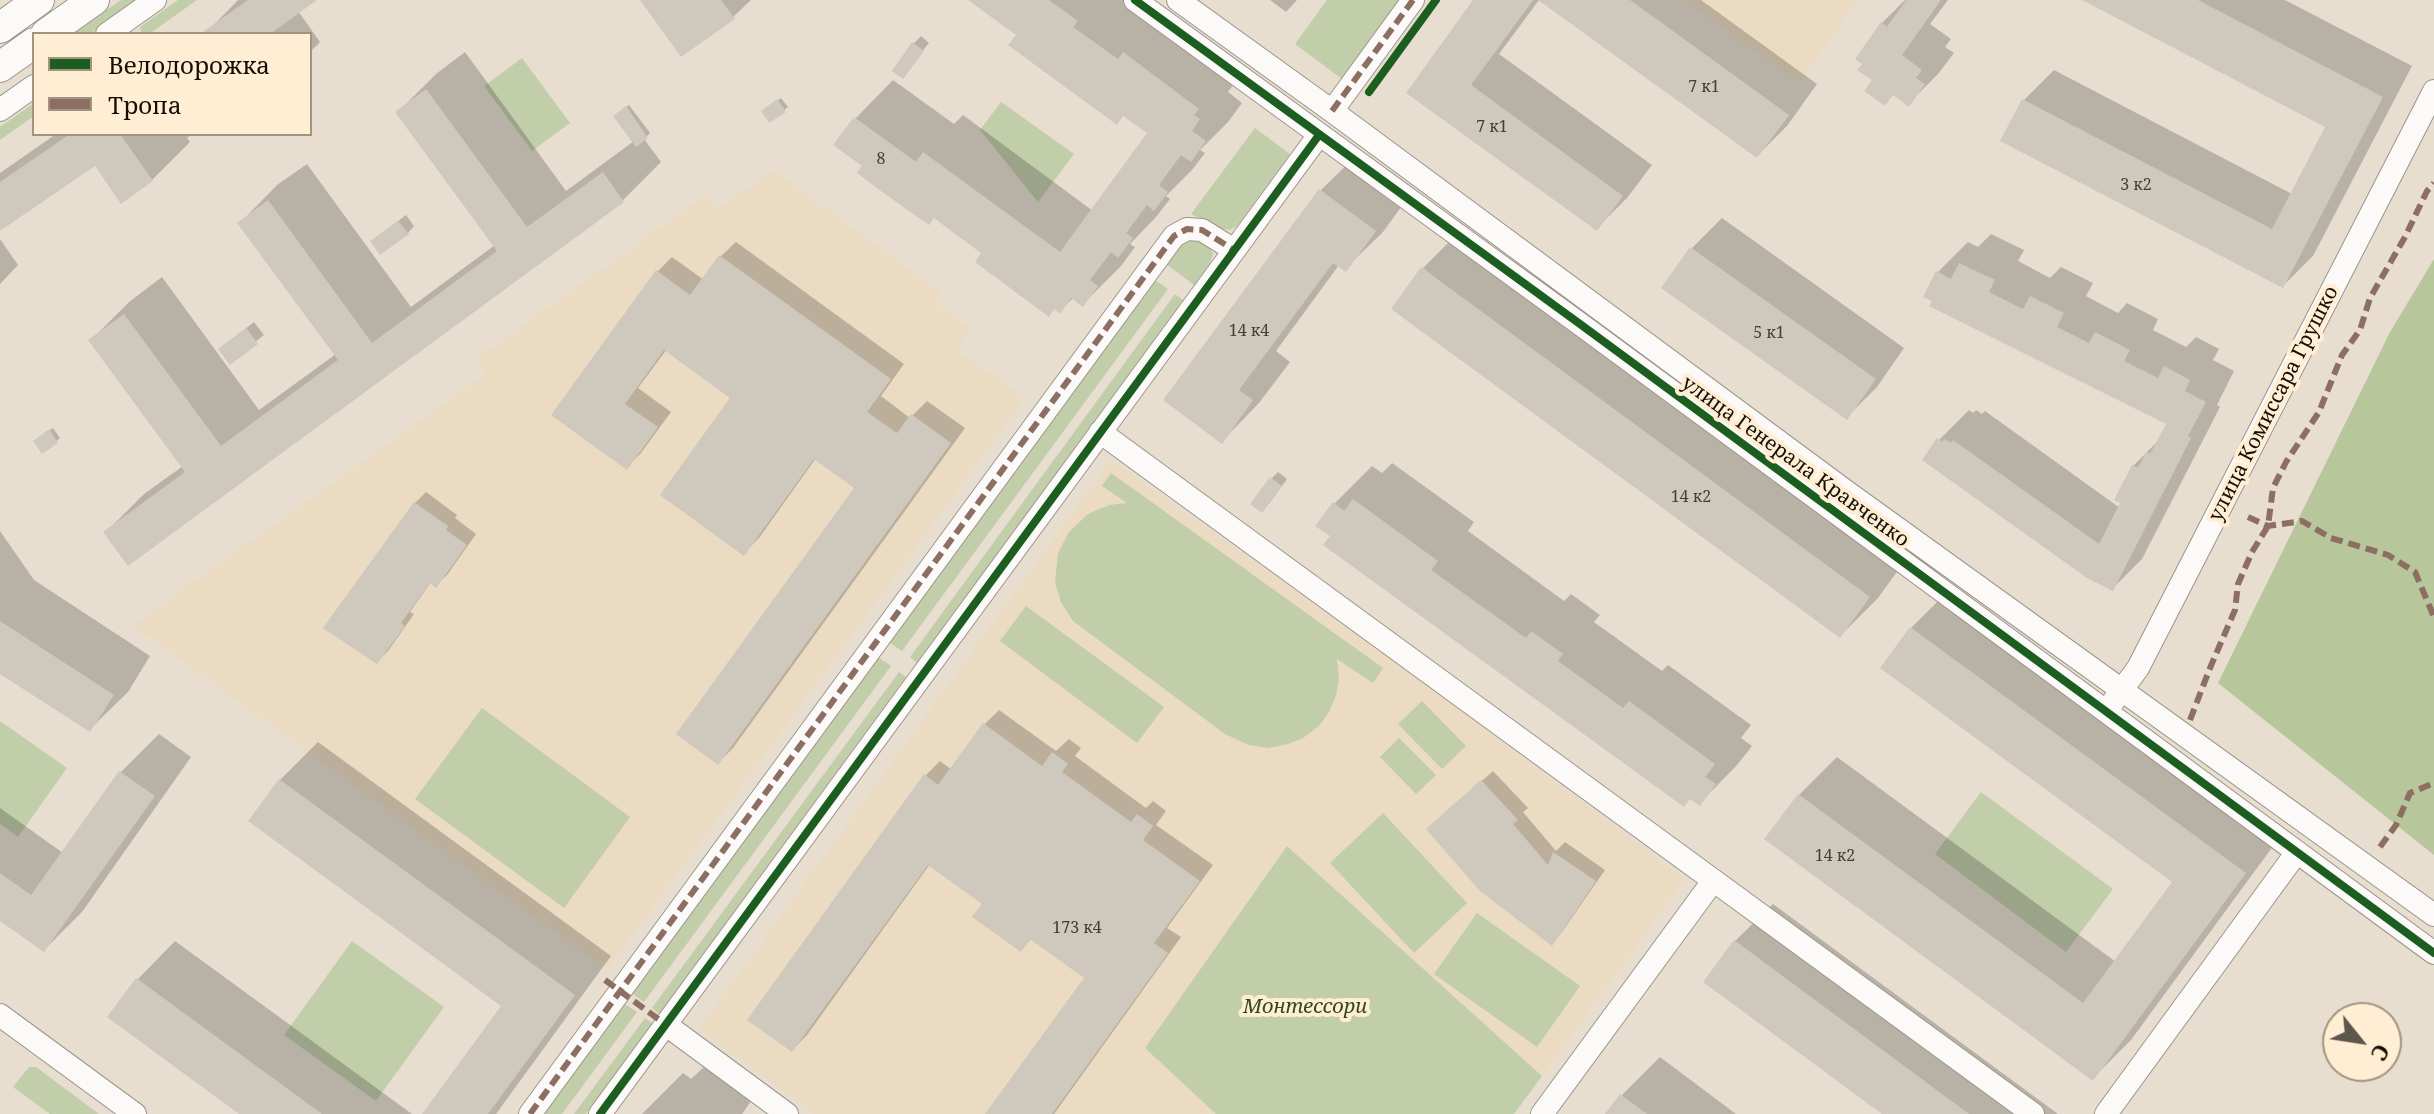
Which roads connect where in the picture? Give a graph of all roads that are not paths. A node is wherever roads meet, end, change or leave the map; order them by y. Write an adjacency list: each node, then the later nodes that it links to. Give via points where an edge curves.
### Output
1 (39, 0): 7 (main road)
2 (94, 0): 8 (main road)
3 (155, 0): 9 (street)
4 (1135, 0): 16 (street, улица Генерала Кравченко)
5 (1178, 0): 15 (street, улица Генерала Кравченко)
6 (1413, 0): 15 (street)
7 (0, 28)
8 (49, 32)
9 (110, 32)
10 (32, 44): 11 (main road)
11 (0, 67)
12 (32, 87): 14 (street)
13 (2434, 91): 19 (street, улица Комиссара Грушко, via 2138,668)
14 (0, 110)
15 (1332, 111): 19 (street, улица Генерала Кравченко)
16 (1319, 135): 17 (street); 20 (street, улица Генерала Кравченко)
17 (1234, 250): 18 (street); 28 (street, via 1202,230 1187,229 1174,236)
18 (1100, 432): 22 (street); 26 (street)
19 (2121, 690): 20 (street, улица Комиссара Грушко); 23 (street, улица Генерала Кравченко)
20 (2106, 712): 21 (street, улица Генерала Кравченко)
21 (2297, 852): 24 (street, улица Генерала Кравченко); 33 (street)
22 (1713, 881): 31 (street); 32 (street)
23 (2434, 915)
24 (2434, 953)
25 (0, 1015): 27 (street)
26 (665, 1024): 29 (street); 30 (street)
27 (135, 1114)
28 (530, 1114)
29 (600, 1114)
30 (787, 1114)
31 (1542, 1114)
32 (2033, 1114)
33 (2106, 1114)

